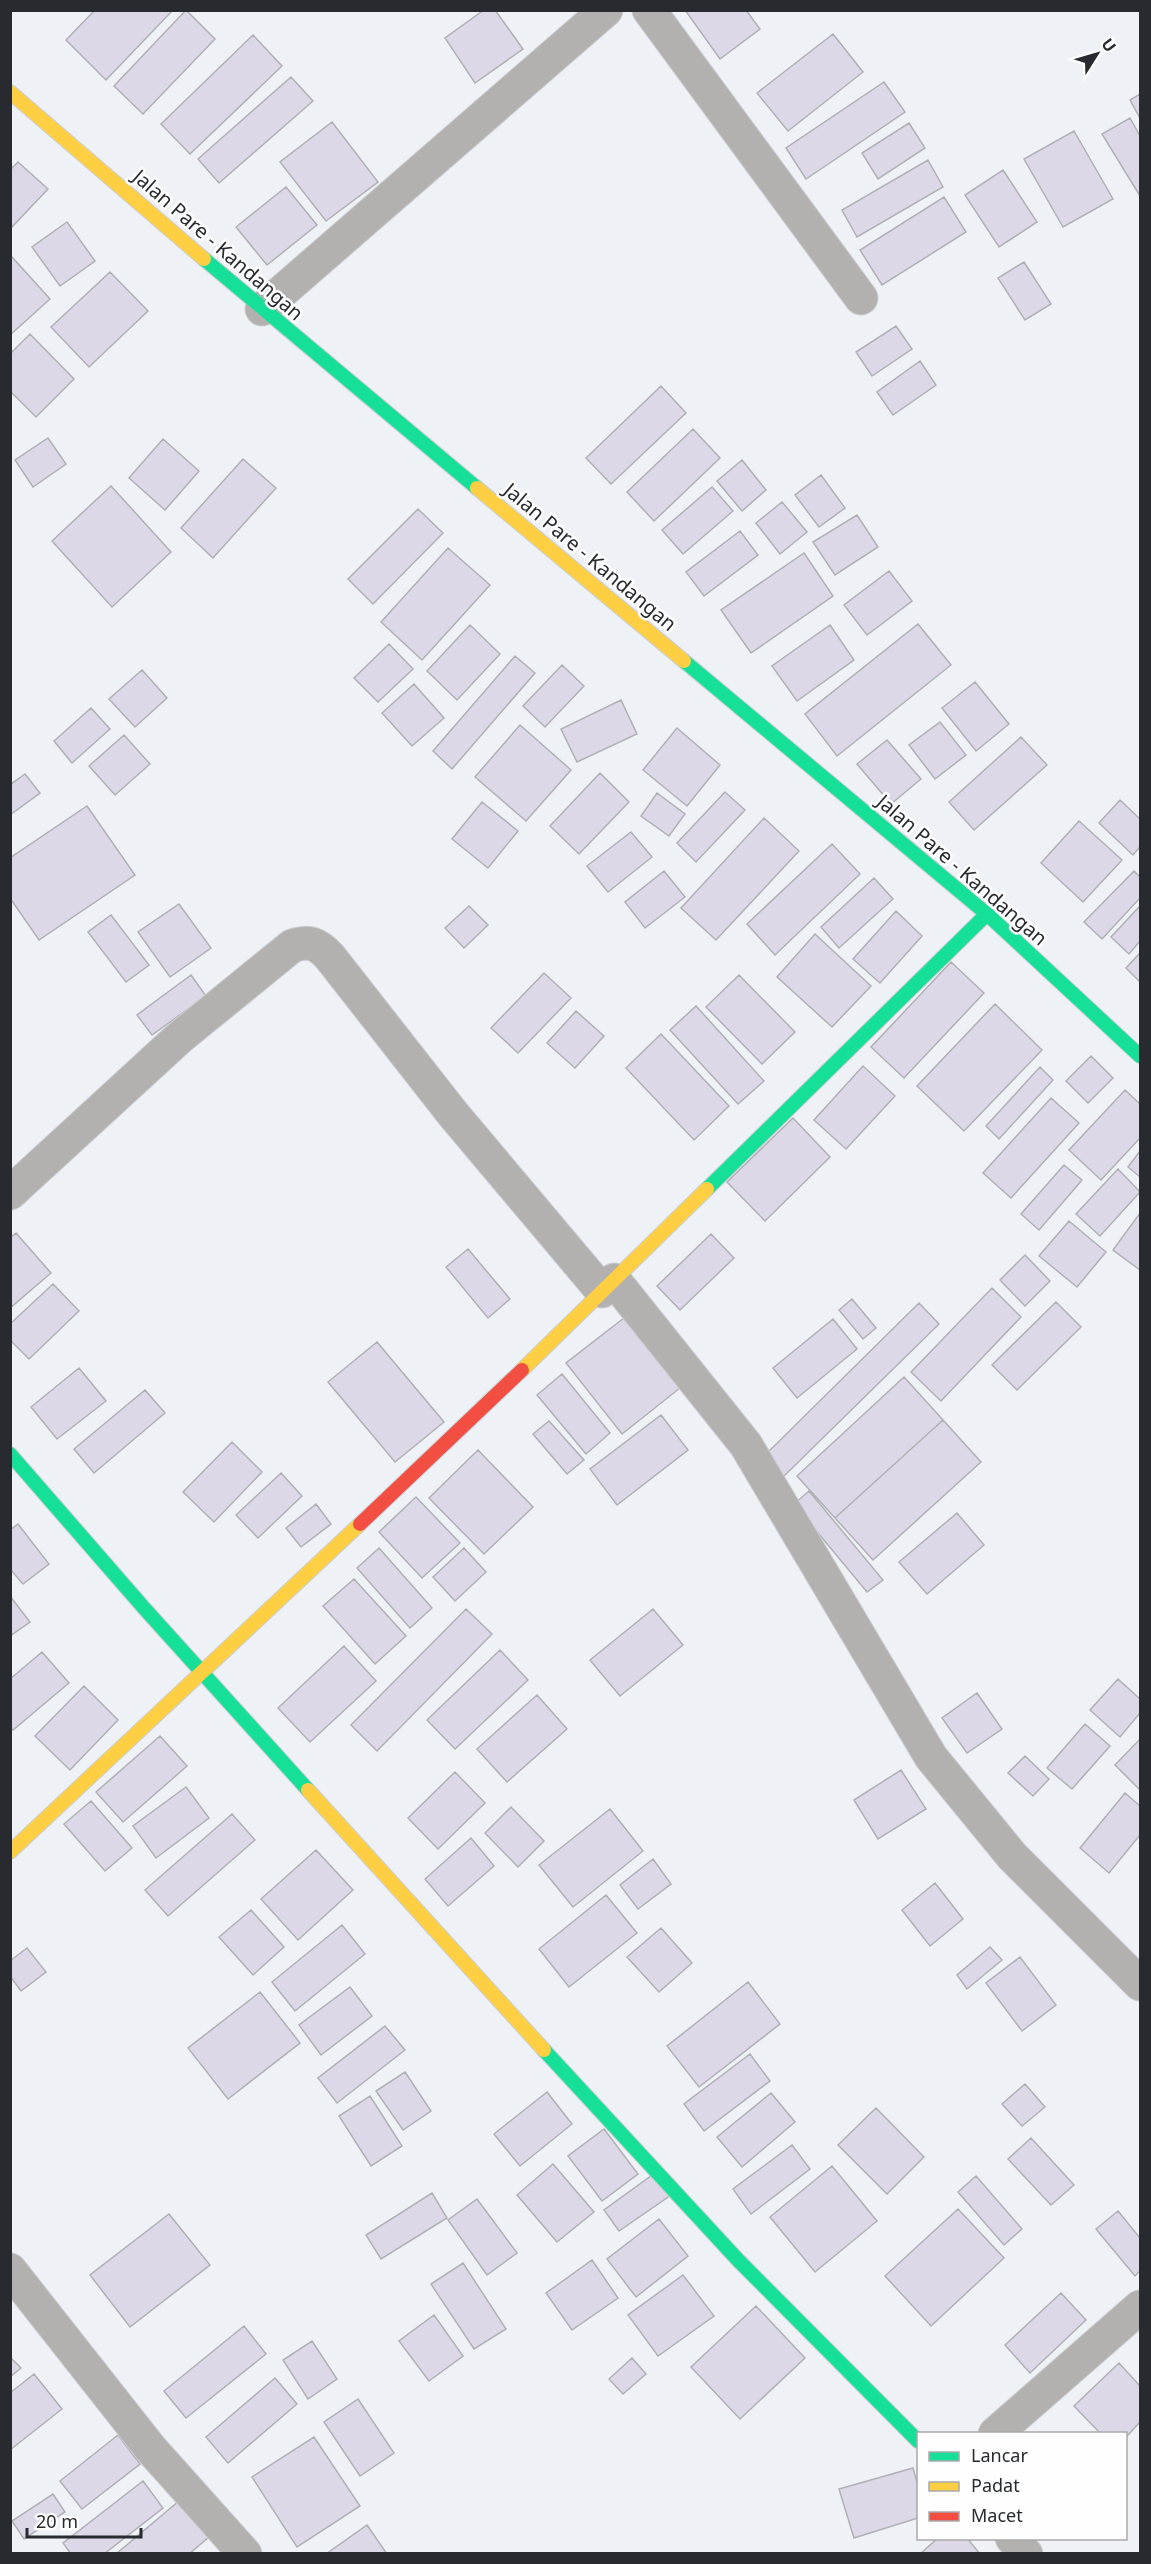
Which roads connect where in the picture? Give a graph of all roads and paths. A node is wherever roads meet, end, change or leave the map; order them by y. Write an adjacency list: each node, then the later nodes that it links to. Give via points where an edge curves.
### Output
1 (606, 10): 5 (street)
2 (650, 10): 4 (street)
3 (10, 92): 5 (street, Jalan Pare - Kandangan)
4 (861, 298)
5 (262, 309): 6 (street, Jalan Pare - Kandangan)
6 (987, 914): 7 (street, Jalan Pare - Kandangan); 9 (street)
7 (1140, 1056)
8 (10, 1193): 9 (street, via 260,969 292,946 307,941 320,946 330,957 453,1114)
9 (608, 1286): 11 (street); 13 (street, via 746,1445 932,1756 1012,1856)
10 (10, 1454): 11 (street)
11 (202, 1671): 12 (street); 17 (street, via 730,2251)
12 (10, 1852)
13 (1140, 1984)
14 (10, 2270): 19 (street, via 151,2449)
15 (1140, 2307): 16 (street)
16 (996, 2432)
17 (917, 2440)
18 (1014, 2540): 20 (street)
19 (245, 2553)
20 (1026, 2553)

